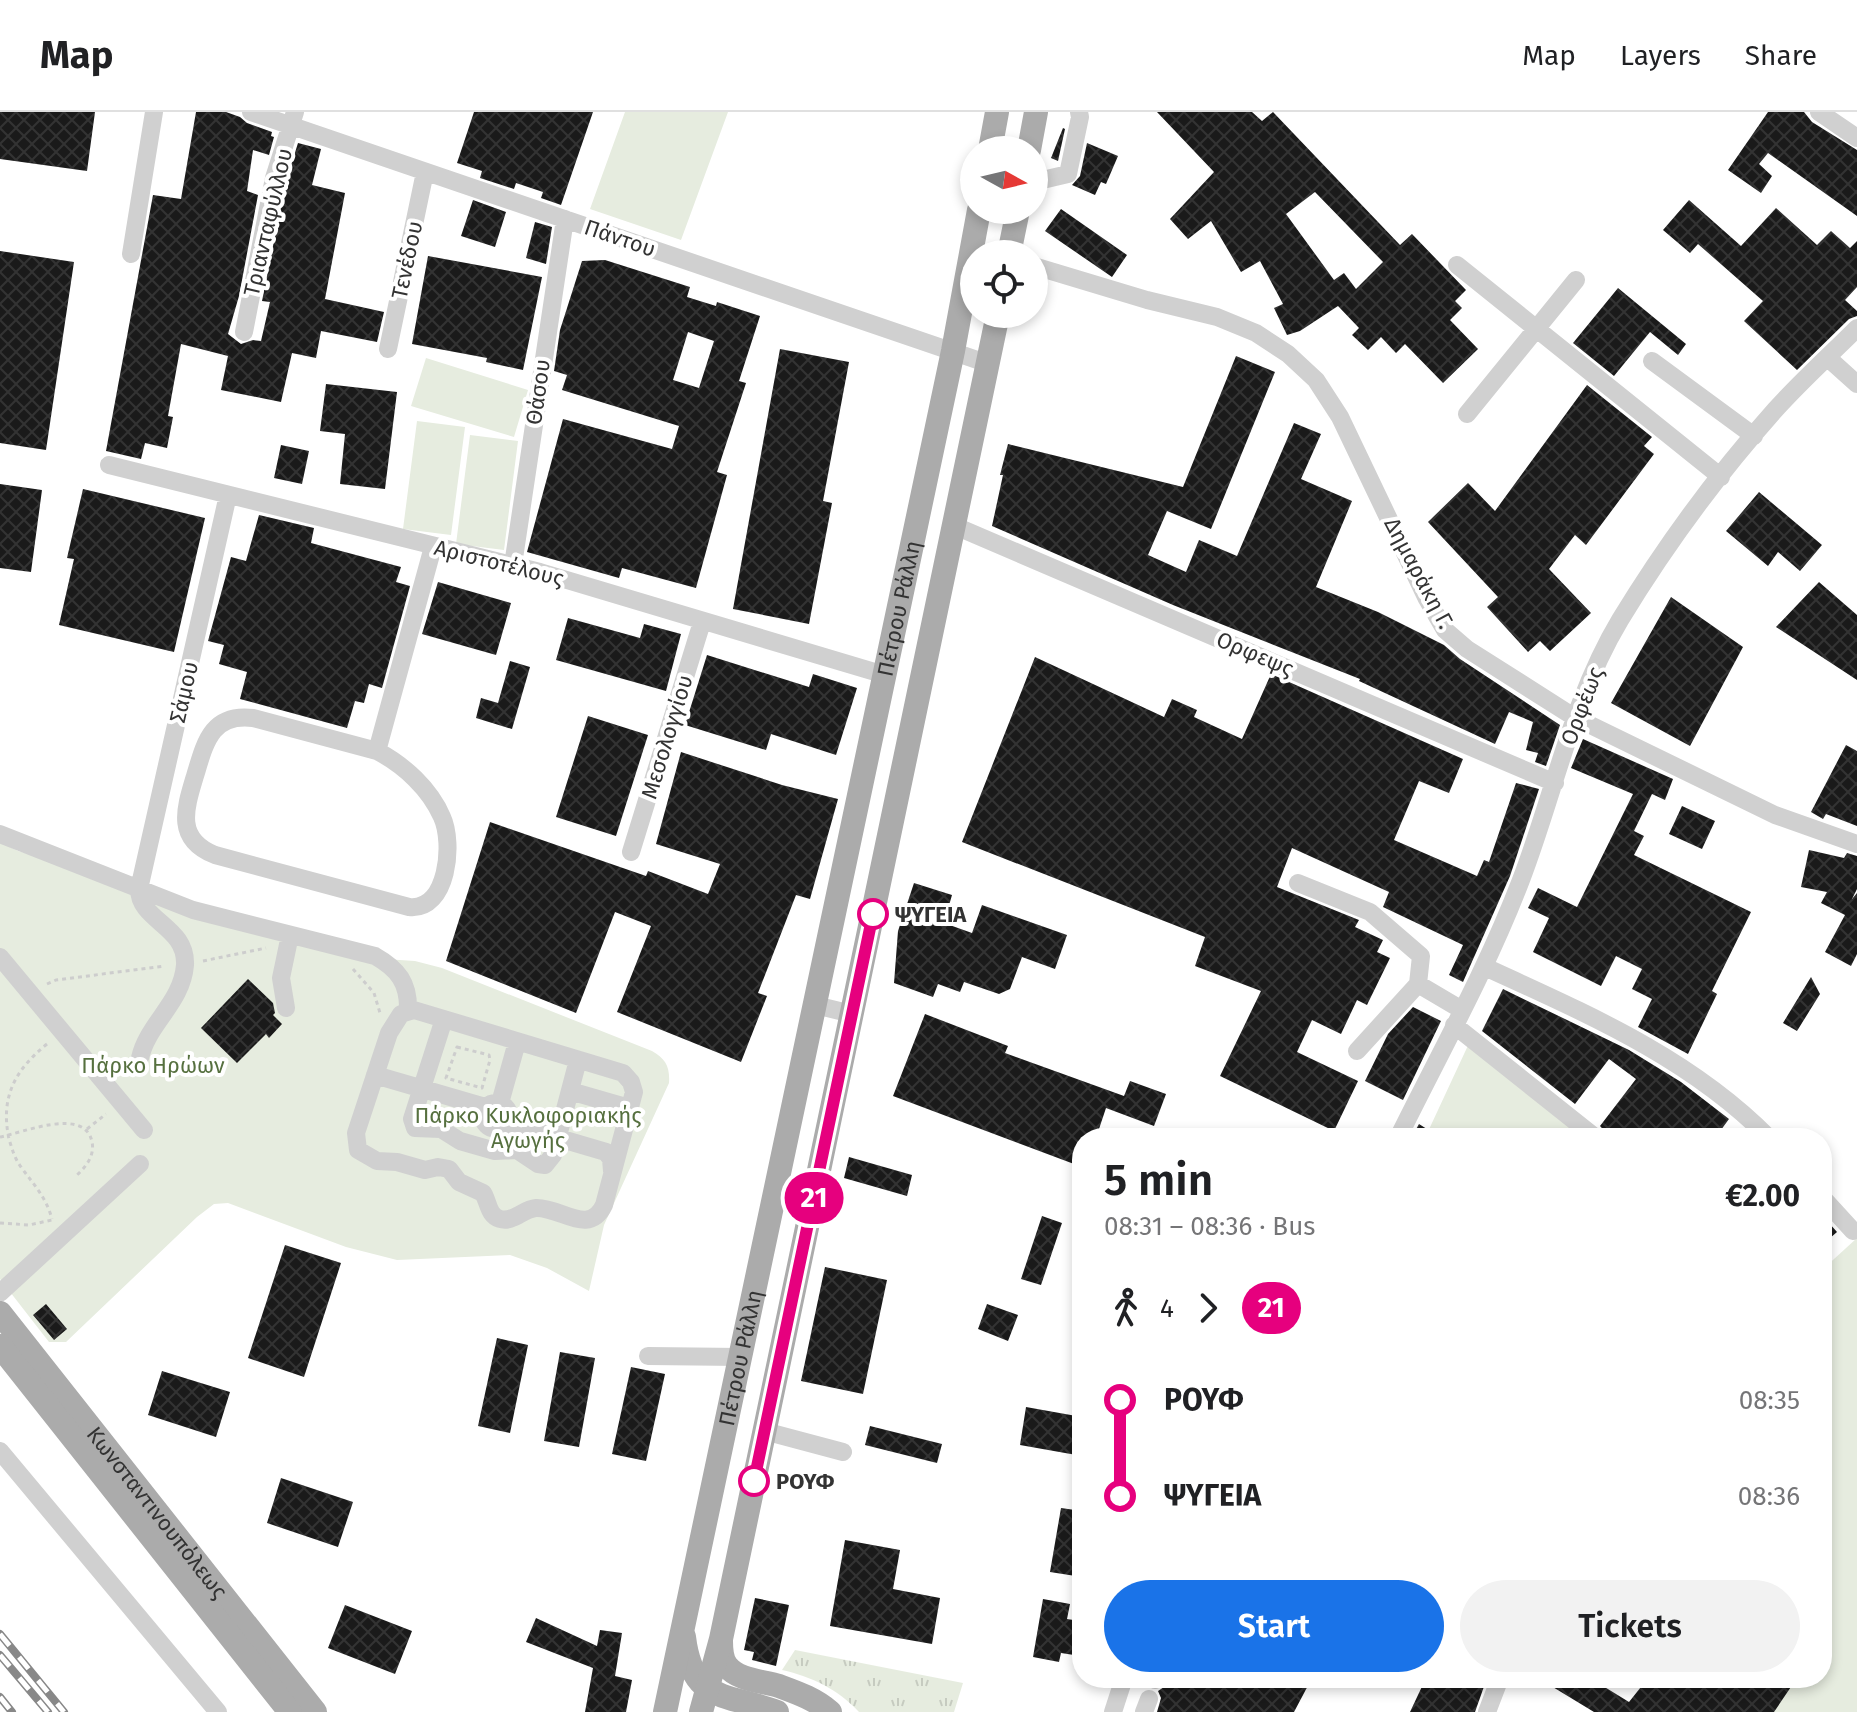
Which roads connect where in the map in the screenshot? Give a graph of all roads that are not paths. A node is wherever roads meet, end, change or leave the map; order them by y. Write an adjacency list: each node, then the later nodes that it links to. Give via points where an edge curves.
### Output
1 (154, 112): 15 (street)
2 (251, 112): 7 (street, Πάντου)
3 (997, 112): 8 (main road)
4 (1079, 112): 12 (street, via 1068,174)
5 (1819, 112): 10 (street)
6 (1037, 113): 9 (main road)
7 (293, 119): 11 (street, Πάντου); 22 (street, Τριανταφύλλου, via 274,178)
8 (993, 136)
9 (1032, 136)
10 (1857, 138)
11 (425, 172): 13 (street, Πάντου); 23 (street, Τενέδου)
12 (1048, 179)
13 (565, 219): 24 (street, Πάντου); 36 (street, Θάσου)
14 (976, 224): 24 (main road, Πέτρου Ράλλη)
15 (131, 254)
16 (1457, 265): 21 (street)
17 (1048, 270): 39 (street, Δημαράκη Γ., via 1217,317 1288,354 1316,380 1340,417 1445,630)
18 (1576, 280): 21 (street)
19 (995, 328): 27 (main road, Πέτρου Ράλλη)
20 (1857, 328): 25 (street, Ορφέως)
21 (1537, 329): 29 (street); 32 (street)
22 (244, 332)
23 (388, 349)
24 (953, 351): 27 (street, Πάντου); 38 (main road, Πέτρου Ράλλη)
25 (1828, 358): 28 (street); 30 (street, Ορφέως)
26 (1652, 361): 30 (street)
27 (989, 364): 34 (main road, Πέτρου Ράλλη)
28 (1857, 384)
29 (1467, 414)
30 (1754, 436): 32 (street, Ορφέως)
31 (109, 465): 33 (street, Αριστοτέλους)
32 (1721, 477): 39 (street, Ορφέως, via 1620,620)
33 (228, 495): 35 (street, Αριστοτέλους); 46 (street, Σάμου)
34 (955, 526): 41 (street, Ορφεψς); 54 (main road, Πέτρου Ράλλη)
35 (433, 547): 36 (street, Αριστοτέλους); 40 (street)
36 (513, 565): 37 (street, Αριστοτέλους)
37 (702, 622): 38 (street, Αριστοτέλους); 44 (street, Μεσολογγίου)
38 (885, 675): 51 (main road, Πέτρου Ράλλη)
39 (1574, 717): 41 (street, Ορφέως); 43 (street, Δημαράκη Γ., via 1775,815)
40 (377, 751): 40 (street, via 253,718 223,722 204,746 187,804 190,836 215,855 409,907 424,906 435,897 446,863 444,821 409,773)
41 (1555, 783): 49 (street, Ορφέως)
42 (0, 834): 46 (street)
43 (1857, 844)
44 (631, 852)
45 (1298, 883): 50 (street, via 1370,912 1421,956)
46 (139, 889): 47 (street); 59 (street, via 144,905 180,941 185,957 178,993 148,1036)
47 (289, 938): 52 (street, via 281,978); 53 (street, via 385,962 405,983)
48 (0, 957): 69 (street)
49 (1485, 967): 55 (street, Ορφέως); 68 (street, via 1619,1029 1697,1076)
50 (1418, 984): 55 (street); 58 (street)
51 (815, 1005): 54 (street); 81 (main road, Πέτρου Ράλλη)
52 (286, 1008)
53 (408, 1011): 56 (street); 61 (street, via 396,1019)
54 (852, 1014): 82 (main road, Πέτρου Ράλλη)
55 (1458, 1018): 66 (street, Ορφέως); 67 (street)
56 (444, 1019): 57 (street); 63 (street)
57 (517, 1042): 60 (street); 65 (street)
58 (1357, 1051)
59 (140, 1058)
60 (578, 1060): 62 (street); 64 (street, via 628,1077 634,1092)
61 (374, 1080): 63 (street); 74 (street, via 356,1133 362,1155 425,1170 449,1169 459,1182 483,1193 499,1219 539,1208 591,1220 604,1205)
62 (570, 1091): 64 (street); 71 (street)
63 (420, 1093): 65 (street); 72 (street, via 412,1119 415,1128 441,1129)
64 (629, 1108): 70 (street)
65 (496, 1116): 71 (street); 72 (street)
66 (1403, 1128)
67 (1584, 1128)
68 (1757, 1128)
69 (144, 1130)
70 (622, 1131): 71 (street, via 608,1143); 74 (street)
71 (558, 1133): 72 (street, via 545,1165 517,1150); 74 (street, via 606,1152)
72 (487, 1149)
73 (140, 1164): 77 (street)
74 (612, 1171)
75 (1832, 1208): 76 (street)
76 (1853, 1231)
77 (0, 1293)
78 (0, 1313): 93 (main road, Κωνσταντινουπόλεως)
79 (0, 1346): 92 (main road, Κωνσταντινουπόλεως)
80 (648, 1356): 81 (street)
81 (741, 1357): 85 (main road, Πέτρου Ράλλη)
82 (764, 1431): 84 (street); 86 (main road, Πέτρου Ράλλη)
83 (0, 1451): 91 (street)
84 (843, 1452)
85 (683, 1630): 89 (main road, via 686,1656); 94 (main road, Πέτρου Ράλλη)
86 (721, 1639): 89 (main road, Πέτρου Ράλλη); 95 (main road, via 722,1657 736,1674 816,1701)
87 (1121, 1688): 96 (street)
88 (1496, 1688): 97 (street)
89 (704, 1700): 90 (main road, via 721,1696)
90 (766, 1711)
91 (218, 1712)
92 (290, 1712)
93 (315, 1712)
94 (665, 1712)
95 (830, 1712)
96 (1113, 1712)
97 (1487, 1712)

